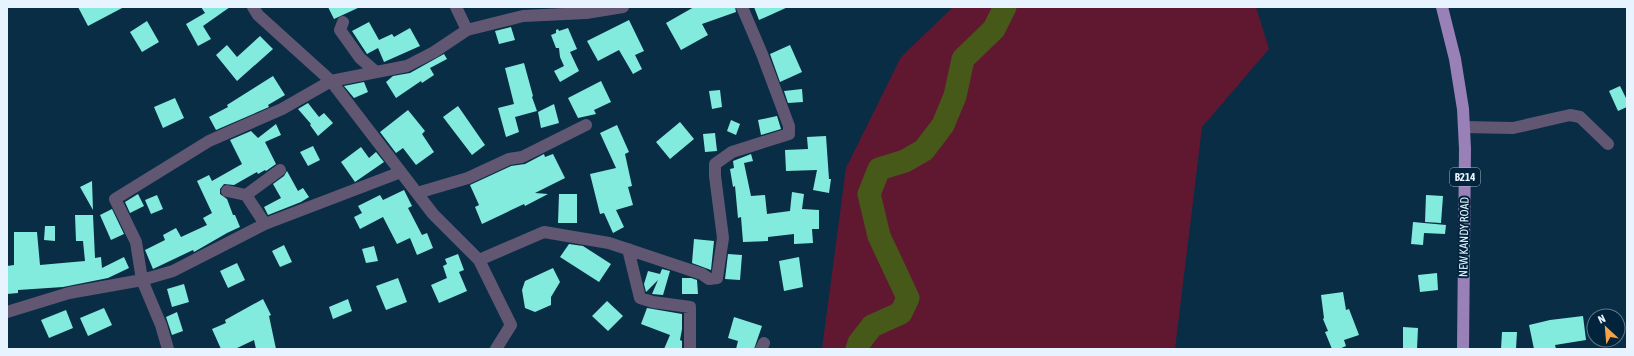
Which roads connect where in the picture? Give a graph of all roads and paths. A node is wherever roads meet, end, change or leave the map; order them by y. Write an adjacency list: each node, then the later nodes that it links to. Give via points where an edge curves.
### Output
1 (253, 7): 9 (street, via 258,15)
2 (456, 7): 7 (street)
3 (623, 7): 7 (street, via 586,13 524,16)
4 (742, 7): 19 (street, via 786,118 789,134 732,152 715,164 723,238 717,278 709,279 702,274)
5 (1442, 7): 11 (main road, NEW KANDY ROAD / B214, via 1455,60)
6 (343, 22): 8 (street, via 340,30 360,58)
7 (467, 30): 8 (street, via 407,66)
8 (376, 72): 9 (street)
9 (331, 81): 14 (street); 21 (street, via 282,109 209,141 115,199 136,242)
10 (586, 125): 16 (street, via 522,157 510,159 468,178)
11 (1464, 127): 12 (street, via 1513,128 1570,115 1580,117); 26 (main road, NEW KANDY ROAD / B214)
12 (1608, 144)
13 (280, 170): 17 (street)
14 (401, 172): 16 (street); 18 (street)
15 (227, 191): 17 (street)
16 (417, 193): 20 (street, via 433,214)
17 (246, 195): 18 (street)
18 (265, 224): 21 (street, via 173,271)
19 (628, 249): 20 (street, via 610,243 544,232); 25 (street, via 640,298 690,307)
20 (479, 260): 24 (street, via 512,325)
21 (142, 280): 22 (street, via 69,294); 23 (street)
22 (7, 312)
23 (168, 349)
24 (496, 349)
25 (690, 349)
26 (1463, 349)

